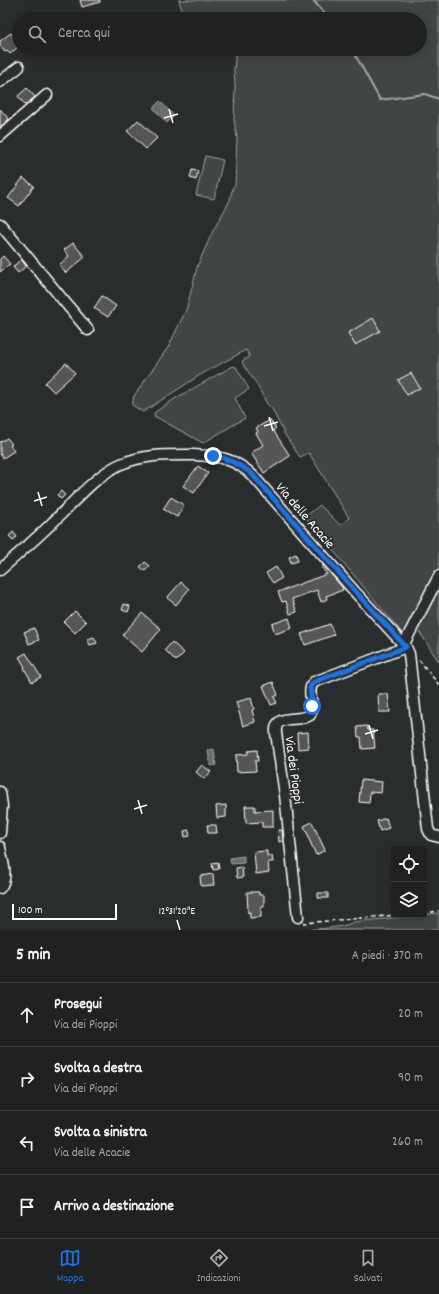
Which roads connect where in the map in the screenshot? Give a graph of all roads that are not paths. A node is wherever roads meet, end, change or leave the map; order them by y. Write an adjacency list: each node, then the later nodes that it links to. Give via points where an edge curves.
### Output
1 (18, 67): 2 (street)
2 (0, 82)
3 (47, 95): 4 (street)
4 (0, 136)
5 (0, 224): 6 (street)
6 (88, 330)
7 (0, 570): 9 (street, Via delle Acacie, via 115,466 151,456 218,457 235,462 252,475)
8 (439, 576): 9 (street)
9 (405, 646): 12 (street, via 410,663 428,829 431,835); 15 (street, Via dei Pioppi, via 314,682 310,687 310,715 305,718 283,720 276,725)
10 (0, 792): 11 (street)
11 (0, 833)
12 (439, 837)
13 (0, 847): 14 (street, via 5,878)
14 (0, 888)
15 (298, 917)

